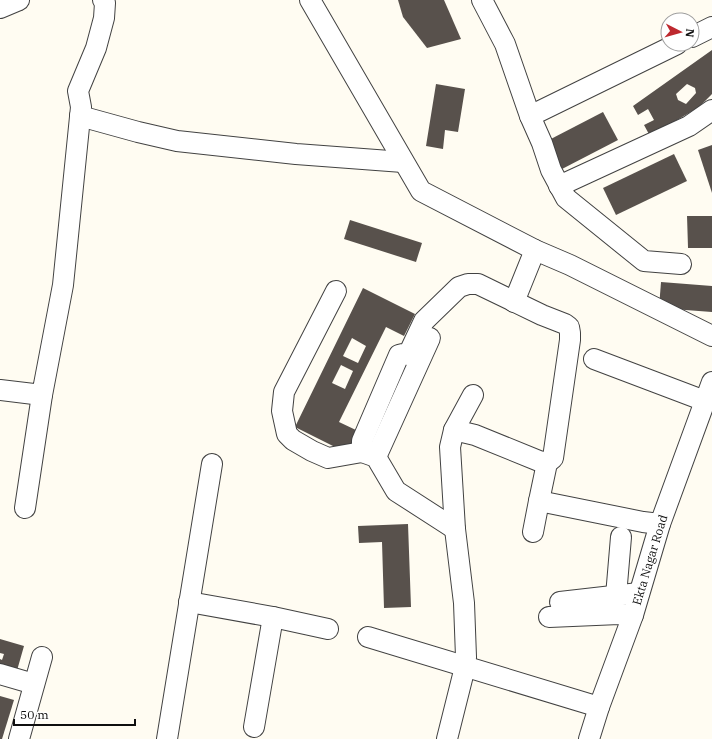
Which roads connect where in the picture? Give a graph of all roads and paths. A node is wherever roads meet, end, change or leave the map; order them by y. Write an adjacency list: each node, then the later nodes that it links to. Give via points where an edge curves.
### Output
1 (19, 0): 5 (street)
2 (103, 0): 10 (street, via 104,18 96,48 78,91)
3 (310, 0): 12 (street)
4 (482, 0): 11 (street, via 505,44)
5 (0, 8)
6 (712, 27): 7 (street)
7 (700, 33)
8 (661, 52): 11 (street)
9 (712, 110): 13 (street, via 689,126)
10 (80, 116): 12 (street, via 177,141); 22 (street, via 63,285)
11 (530, 116): 13 (street)
12 (403, 162): 14 (street, via 420,191)
13 (559, 186): 15 (street, via 566,198 644,261)
14 (535, 250): 17 (street); 18 (street)
15 (681, 264)
16 (336, 291): 26 (street, via 284,392 282,411 287,434 312,451 328,458)
17 (514, 302): 26 (street, via 478,284 468,284 459,287 424,321 431,322 434,330); 27 (street, via 569,327 570,340 553,458)
18 (712, 336)
19 (594, 359): 24 (street)
20 (712, 382): 24 (street, Ekta Nagar Road)
21 (0, 390): 22 (street)
22 (42, 395): 30 (street)
23 (474, 395): 25 (street)
24 (705, 401): 31 (street, Ekta Nagar Road)
25 (454, 430): 27 (street, via 475,435); 32 (street, via 450,447)
26 (369, 455): 32 (street, via 396,491)
27 (547, 463): 29 (street)
28 (212, 464): 37 (street)
29 (539, 501): 31 (street); 33 (street)
30 (25, 508)
31 (660, 524): 35 (street, Ekta Nagar Road)
32 (455, 529): 43 (street, via 464,603)
33 (533, 532)
34 (621, 537): 36 (street)
35 (639, 593): 36 (street); 38 (street, Ekta Nagar Road)
36 (616, 596): 38 (street, via 554,610)
37 (189, 602): 39 (street); 49 (street)
38 (633, 615): 46 (street, Ekta Nagar Road)
39 (273, 617): 40 (street); 47 (street)
40 (328, 629)
41 (368, 637): 43 (street)
42 (42, 657): 45 (street)
43 (465, 667): 46 (street); 50 (street)
44 (0, 674): 45 (street)
45 (34, 684): 48 (street)
46 (599, 707): 51 (street, Ekta Nagar Road)
47 (254, 727)
48 (19, 739)
49 (167, 739)
50 (447, 739)
51 (590, 739)

